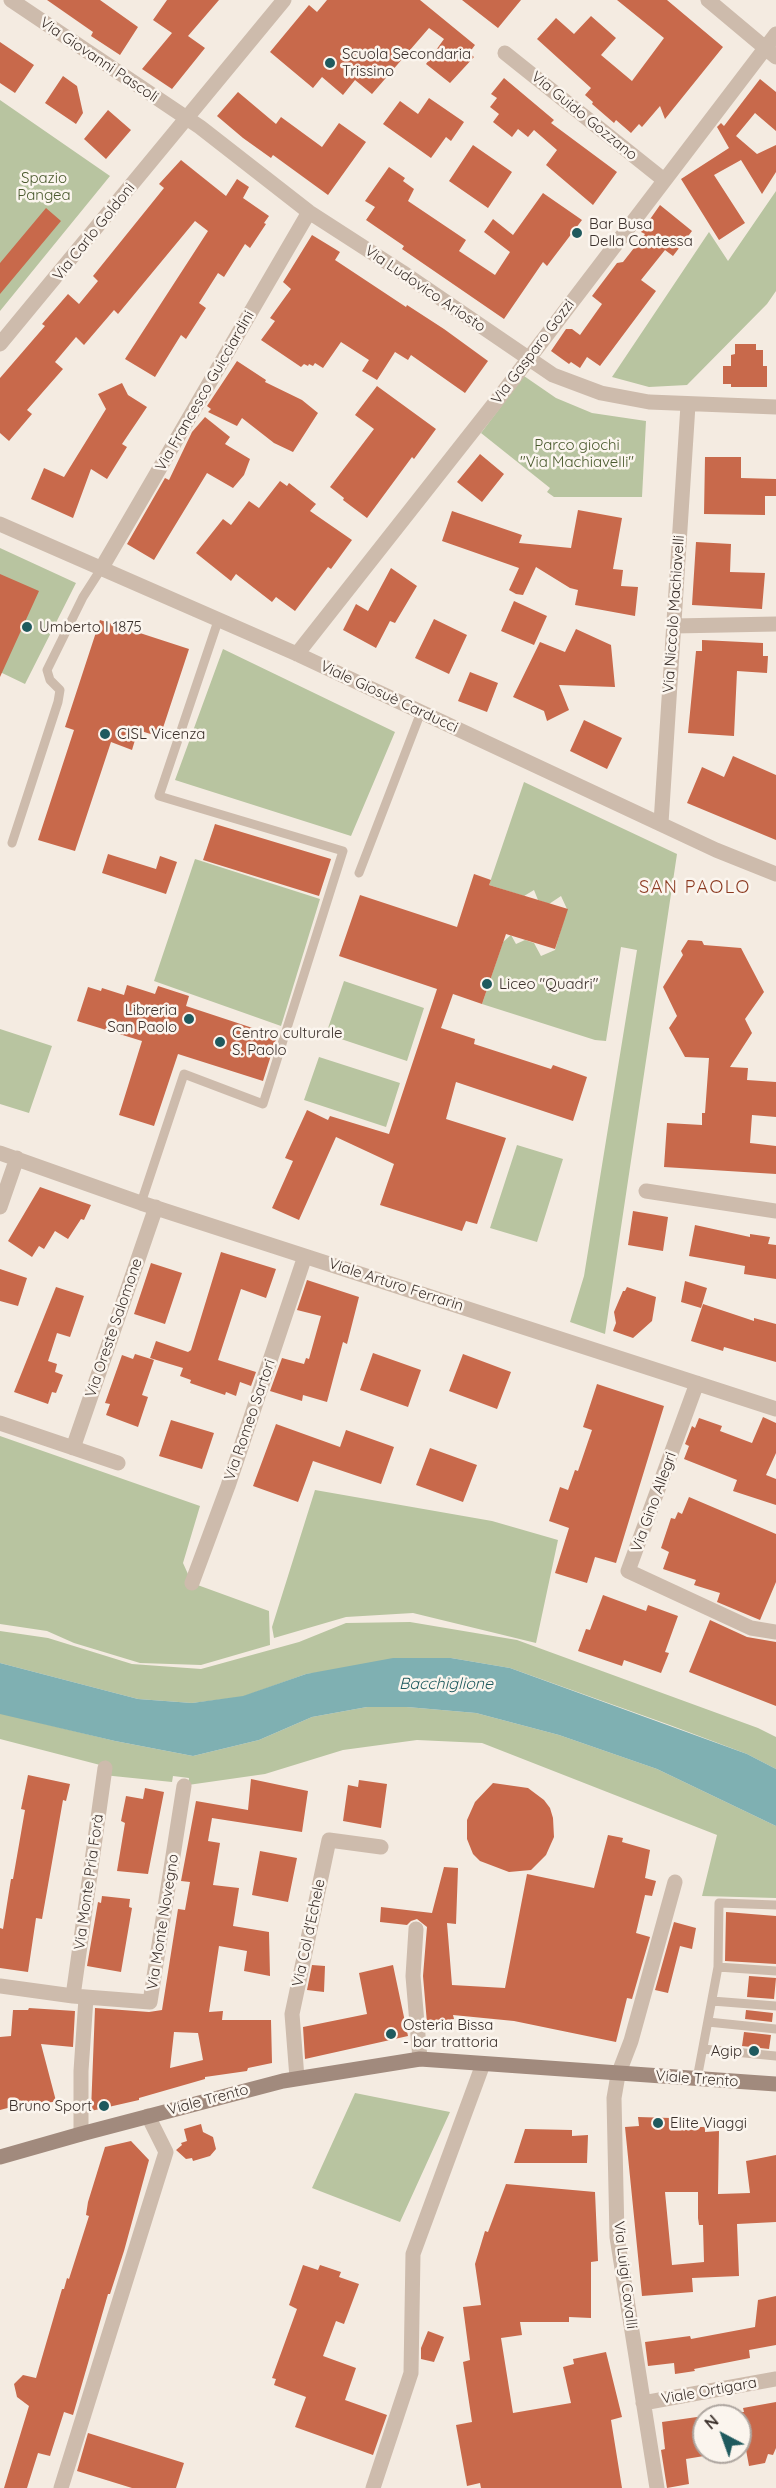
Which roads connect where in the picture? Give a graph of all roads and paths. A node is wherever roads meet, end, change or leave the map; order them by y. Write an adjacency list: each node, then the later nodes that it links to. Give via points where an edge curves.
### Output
1 (11, 0): 7 (street, Via Giovanni Pascoli)
2 (284, 0): 7 (street, Via Carlo Goldoni)
3 (708, 0): 6 (street)
4 (776, 33): 6 (street, Via Gasparo Gozzi)
5 (505, 52): 8 (street, Via Guido Gozzano)
6 (771, 52): 8 (street, Via Gasparo Gozzi)
7 (187, 118): 9 (street, Via Ludovico Ariosto); 10 (street, Via Carlo Goldoni)
8 (664, 180): 11 (street, Via Gasparo Gozzi)
9 (309, 212): 11 (street, Via Ludovico Ariosto); 15 (street, Via Francesco Guicciardini)
10 (0, 344)
11 (528, 359): 12 (street, Via Ludovico Ariosto, via 553,375 601,393); 19 (street, Via Gasparo Gozzi)
12 (688, 405): 13 (street, Via Ludovico Ariosto); 18 (street, Via Niccolò Machiavelli)
13 (776, 407)
14 (0, 524): 15 (street, Viale Giosuè Carducci)
15 (101, 569): 16 (street, Viale Giosuè Carducci); 22 (lane, via 47,670 60,690 58,702)
16 (218, 621): 19 (street, Viale Giosuè Carducci); 28 (lane, via 159,796 343,851 263,1104 184,1074)
17 (776, 624): 18 (street)
18 (674, 626): 21 (street, Via Niccolò Machiavelli)
19 (297, 654): 20 (street, Viale Giosuè Carducci)
20 (421, 712): 21 (street, Viale Giosuè Carducci); 23 (lane)
21 (660, 822): 24 (street, Viale Giosuè Carducci)
22 (12, 843)
23 (359, 873)
24 (776, 874)
25 (0, 1153): 26 (street, Viale Arturo Ferrarin)
26 (17, 1158): 28 (street, Viale Arturo Ferrarin); 29 (street)
27 (646, 1191): 30 (street)
28 (149, 1205): 31 (street, Viale Arturo Ferrarin); 35 (street, Via Oreste Salomone)
29 (0, 1207)
30 (776, 1211)
31 (305, 1256): 32 (street, Viale Arturo Ferrarin); 37 (street, Via Romeo Sartori)
32 (697, 1383): 33 (street, Viale Arturo Ferrarin); 38 (street, Via Gino Allegri, via 628,1571 752,1628)
33 (776, 1409)
34 (0, 1423): 35 (street)
35 (73, 1448): 36 (street)
36 (118, 1463)
37 (192, 1584)
38 (776, 1632)
39 (105, 1768): 48 (street, Via Monte Pria Forà)
40 (184, 1786): 48 (street, Via Monte Novegno, via 150,2002)
41 (381, 1847): 58 (street, Via Col d'Echele, via 329,1840 292,2014)
42 (675, 1882): 57 (street, via 632,2041)
43 (776, 1905): 45 (lane, via 719,1903)
44 (416, 1929): 55 (street, via 413,1976)
45 (718, 1967): 46 (lane); 49 (lane)
46 (776, 1971)
47 (0, 1986): 48 (street)
48 (79, 1997): 62 (street)
49 (712, 2001): 50 (lane); 51 (lane)
50 (776, 2006)
51 (708, 2022): 52 (lane); 53 (lane)
52 (776, 2029)
53 (703, 2049): 54 (lane); 59 (lane)
54 (776, 2056)
55 (420, 2059): 56 (main road, Viale Trento); 58 (main road, Viale Trento)
56 (483, 2064): 57 (main road, Viale Trento); 67 (street, via 413,2254 411,2373)
57 (618, 2075): 59 (main road, Viale Trento); 65 (street, Via Luigi Cavalli, via 614,2098 617,2237)
58 (297, 2079): 61 (main road, Viale Trento)
59 (697, 2079): 60 (main road, Viale Trento)
60 (776, 2084)
61 (148, 2116): 62 (main road, Viale Trento); 66 (street, via 166,2152)
62 (81, 2134): 63 (main road, Viale Trento)
63 (0, 2157)
64 (776, 2379): 65 (street, Viale Ortigara)
65 (643, 2403): 68 (street, Via Luigi Cavalli)
66 (61, 2488)
67 (373, 2488)
68 (657, 2488)

